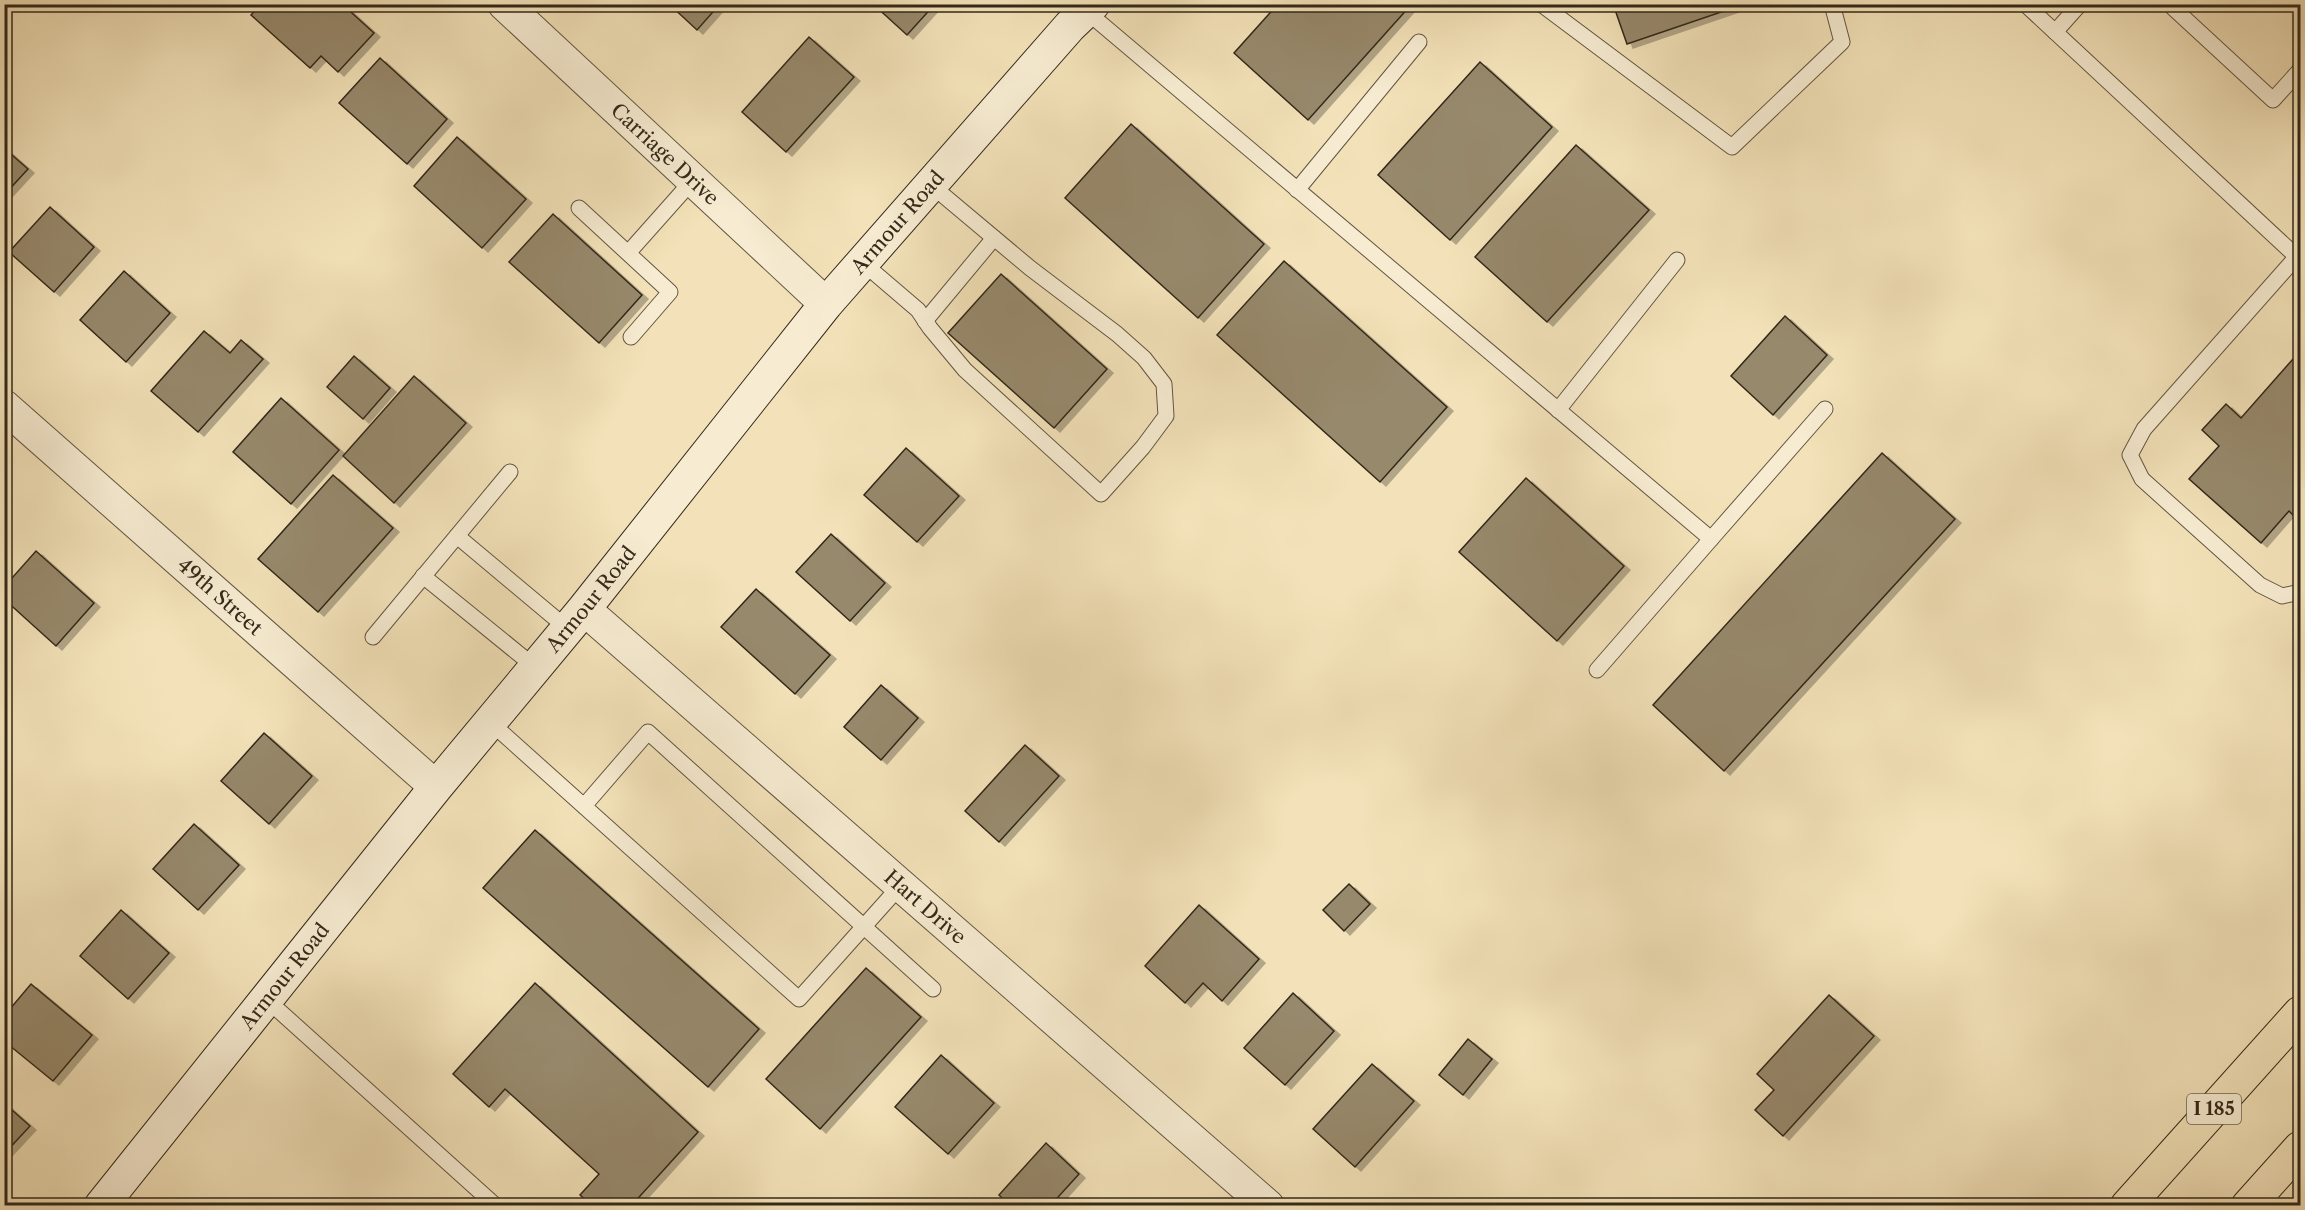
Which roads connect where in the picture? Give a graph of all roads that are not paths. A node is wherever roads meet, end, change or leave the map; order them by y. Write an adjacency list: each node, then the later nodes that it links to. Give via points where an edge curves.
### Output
1 (504, 4): 11 (street, Carriage Drive)
2 (1541, 4): 3 (lane, via 1732,147 1842,42)
3 (1832, 4)
4 (2025, 4): 8 (lane)
5 (2080, 4): 8 (lane)
6 (2169, 4): 10 (lane, via 2274,99)
7 (1089, 8): 12 (street, Armour Road); 13 (lane)
8 (2055, 33): 17 (lane)
9 (1419, 42): 13 (lane)
10 (2301, 70)
11 (693, 180): 16 (lane); 20 (street, Carriage Drive)
12 (931, 185): 15 (lane); 19 (street, Armour Road)
13 (1298, 190): 25 (lane)
14 (579, 208): 16 (lane)
15 (994, 238): 21 (lane); 21 (lane, via 1117,334 1144,358 1164,384 1166,416 1143,447 1101,494 965,370)
16 (629, 252): 22 (lane, via 670,292)
17 (2299, 255): 30 (lane, via 2144,429 2130,455 2142,479 2260,585 2282,596)
18 (1677, 260): 25 (lane)
19 (863, 263): 20 (street, Armour Road); 21 (lane, via 918,310)
20 (826, 304): 31 (street, Armour Road)
21 (925, 321)
22 (631, 337)
23 (4, 406): 36 (street, 49th Street)
24 (1826, 409): 28 (lane)
25 (1558, 410): 28 (lane)
26 (510, 472): 27 (lane)
27 (457, 536): 29 (lane); 31 (lane)
28 (1711, 539): 34 (lane)
29 (423, 576): 32 (lane); 33 (lane)
30 (2301, 592)
31 (576, 619): 33 (street, Armour Road); 38 (street, Hart Drive)
32 (373, 637)
33 (535, 668): 35 (street, Armour Road)
34 (1597, 670)
35 (490, 722): 36 (street, Armour Road); 37 (lane)
36 (436, 787): 41 (street, Armour Road)
37 (584, 806): 39 (lane, via 800,999); 39 (lane, via 648,732)
38 (901, 885): 39 (lane); 46 (street, Hart Drive)
39 (864, 927): 40 (lane)
40 (933, 989)
41 (266, 999): 44 (street, Armour Road); 45 (lane)
42 (2301, 1013): 47 (highway, I 185)
43 (2301, 1148): 48 (highway)
44 (101, 1206)
45 (496, 1206)
46 (1268, 1206)
47 (2127, 1206)
48 (2248, 1206)

